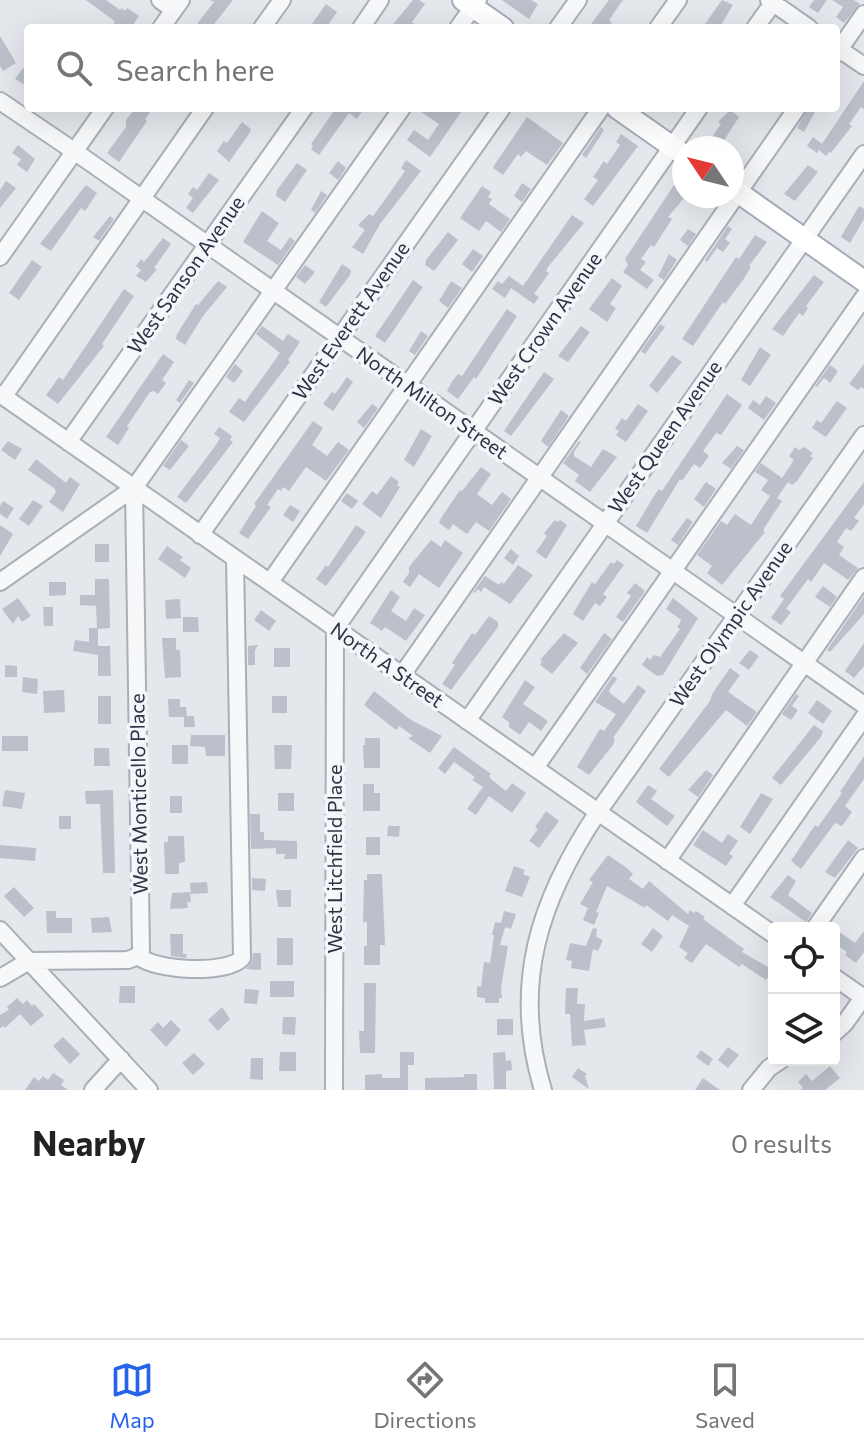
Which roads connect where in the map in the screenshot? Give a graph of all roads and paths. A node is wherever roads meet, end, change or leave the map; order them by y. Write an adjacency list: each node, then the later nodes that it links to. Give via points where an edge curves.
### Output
1 (282, 0): 10 (street)
2 (380, 0): 11 (street)
3 (578, 0): 14 (street)
4 (678, 0): 15 (street)
5 (772, 1): 16 (street); 17 (street)
6 (471, 2): 12 (street); 13 (main road)
7 (172, 3): 9 (street)
8 (864, 14): 18 (street)
9 (163, 24)
10 (265, 24)
11 (364, 24)
12 (460, 24)
13 (498, 24)
14 (561, 24)
15 (661, 24)
16 (758, 24)
17 (804, 24)
18 (840, 46)
19 (840, 52): 20 (street)
20 (864, 66)
21 (0, 101): 33 (street, North Milton Street)
22 (102, 112): 33 (street)
23 (202, 112): 38 (street)
24 (301, 112): 41 (street, West Sanson Avenue)
25 (399, 112): 44 (street)
26 (499, 112): 46 (street, West Everett Avenue)
27 (598, 112): 47 (street)
28 (623, 112): 32 (main road)
29 (697, 112): 31 (street, West Crown Avenue)
30 (794, 112): 36 (street)
31 (685, 136)
32 (672, 147)
33 (74, 151): 38 (street, North Milton Street); 42 (street)
34 (864, 154): 40 (street, West Queen Avenue)
35 (672, 159): 49 (street, West Crown Avenue)
36 (744, 178)
37 (744, 196): 40 (main road)
38 (142, 198): 41 (street, North Milton Street); 48 (street)
39 (723, 208): 52 (street)
40 (804, 238): 43 (main road); 54 (street, West Queen Avenue)
41 (207, 245): 44 (street, North Milton Street); 51 (street, West Sanson Avenue)
42 (0, 257)
43 (864, 281)
44 (273, 291): 46 (street, North Milton Street); 53 (street)
45 (864, 297): 57 (street)
46 (339, 337): 47 (street, North Milton Street); 55 (street, West Everett Avenue)
47 (407, 385): 49 (street, North Milton Street); 60 (street)
48 (2, 395): 51 (street, North A Street)
49 (473, 431): 52 (street, North Milton Street); 62 (street, West Crown Avenue)
50 (864, 435): 61 (street, West Olympic Avenue)
51 (68, 442): 53 (street, North A Street)
52 (538, 477): 54 (street, North Milton Street); 64 (street)
53 (134, 488): 55 (street, North A Street); 59 (street); 76 (street, West Monticello Place, via 143,943)
54 (605, 523): 57 (street, North Milton Street); 67 (street, West Queen Avenue)
55 (200, 535): 56 (street, North A Street)
56 (235, 559): 60 (street, North A Street); 76 (street, via 242,958 226,968 197,968 154,965)
57 (672, 570): 61 (street, North Milton Street); 68 (street)
58 (864, 577): 63 (street)
59 (0, 582)
60 (270, 582): 62 (street, North A Street)
61 (737, 615): 63 (street, North Milton Street); 69 (street, West Olympic Avenue)
62 (335, 629): 64 (street, North A Street); 86 (street, West Litchfield Place)
63 (804, 662): 65 (street, North Milton Street); 71 (street)
64 (402, 675): 67 (street, North A Street)
65 (864, 705)
66 (864, 717): 72 (street)
67 (467, 721): 68 (street, North A Street)
68 (535, 768): 69 (street, North A Street)
69 (598, 812): 71 (street, North A Street); 87 (street, West Olympic Avenue, via 555,883 533,957 531,1033)
70 (864, 858): 73 (street)
71 (667, 861): 72 (street, North A Street)
72 (732, 906): 75 (street, North A Street)
73 (819, 922)
74 (0, 930): 77 (street)
75 (768, 931)
76 (138, 956): 77 (street)
77 (29, 961): 78 (street); 82 (street)
78 (0, 978)
79 (840, 981): 80 (street)
80 (864, 997): 81 (street)
81 (840, 1028)
82 (121, 1059): 84 (street); 85 (street)
83 (772, 1066): 88 (street)
84 (93, 1090)
85 (149, 1090)
86 (334, 1090)
87 (543, 1090)
88 (751, 1090)

